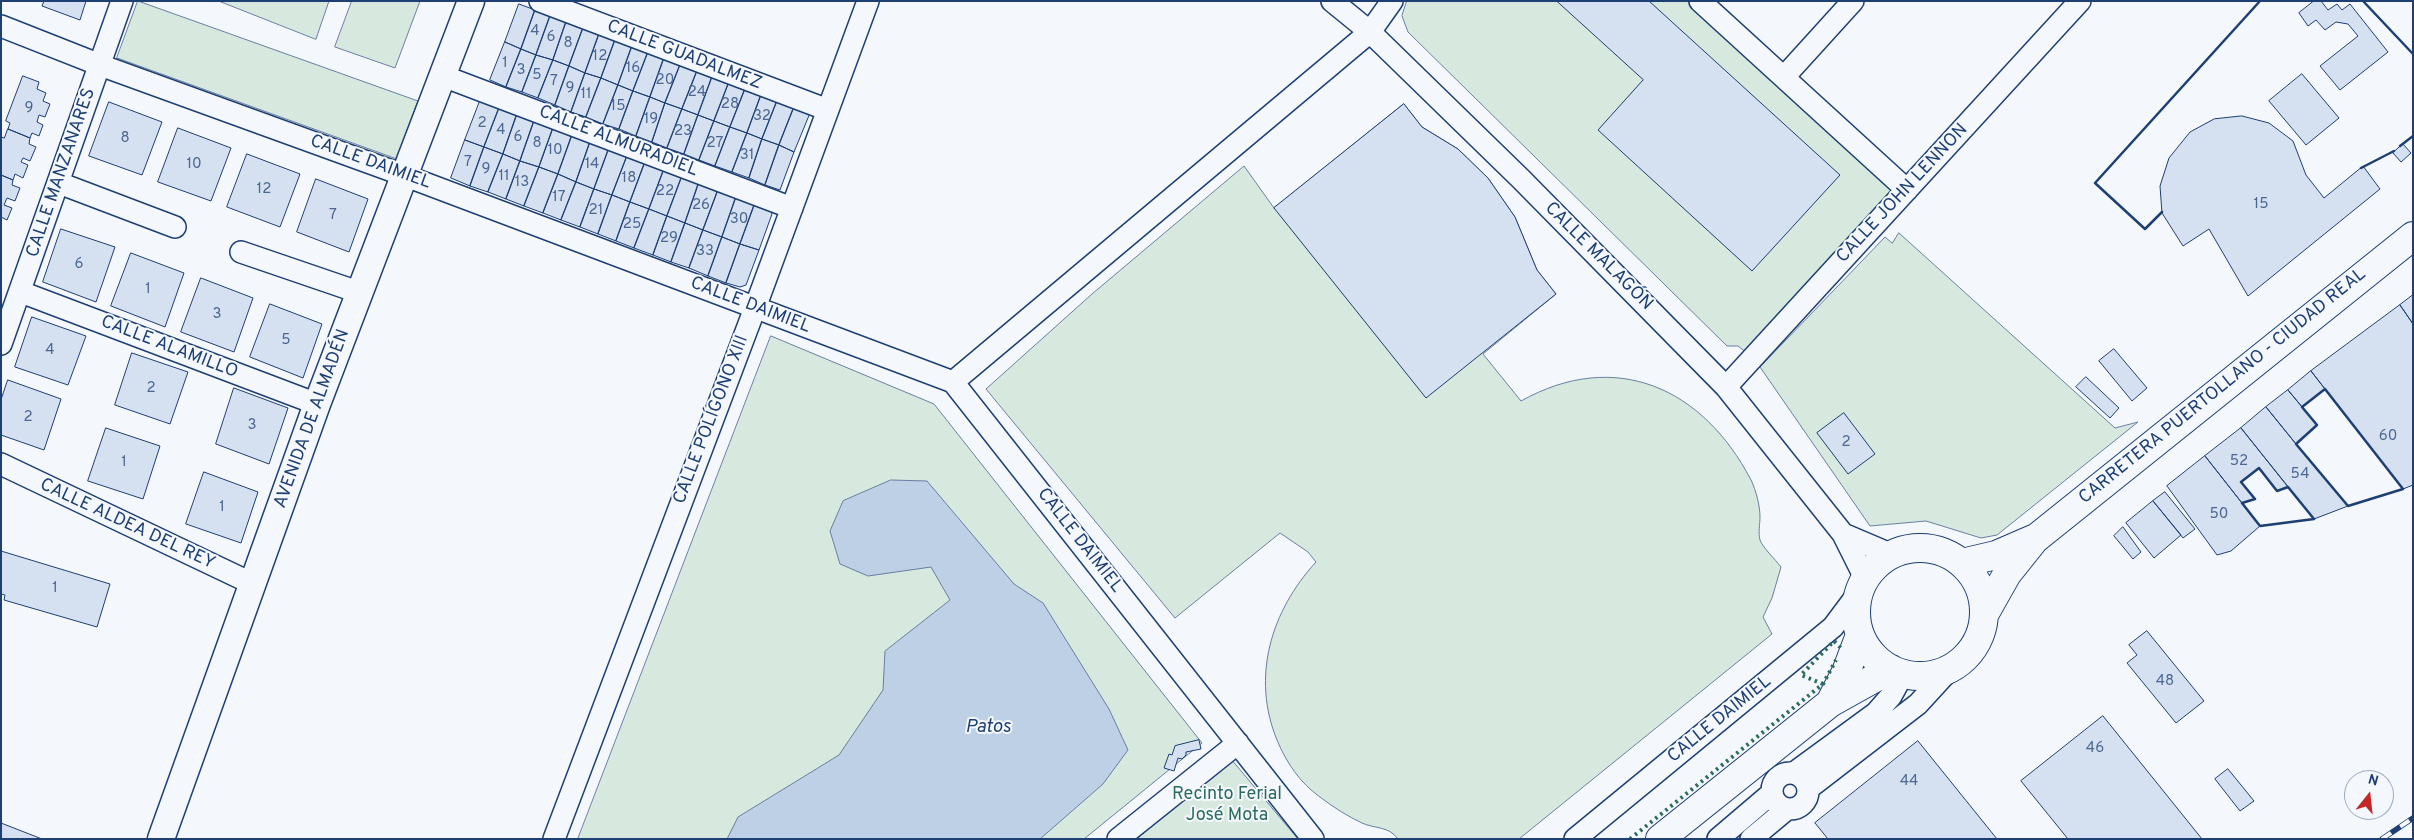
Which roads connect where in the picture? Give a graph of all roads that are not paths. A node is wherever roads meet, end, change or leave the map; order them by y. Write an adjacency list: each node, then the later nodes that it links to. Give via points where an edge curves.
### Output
1 (122, 1): 13 (street, CALLE MANZANARES)
2 (471, 1): 14 (main road, AVENIDA DE ALMADÉN)
3 (540, 1): 16 (street, CALLE GUADALMEZ)
4 (868, 1): 16 (street, CALLE POLÍGONO XIII)
5 (1332, 1): 12 (street, CALLE MALAGÓN)
6 (1380, 1): 12 (street)
7 (1392, 1): 12 (street)
8 (1700, 1): 15 (street)
9 (1853, 1): 15 (street)
10 (2076, 2): 19 (street, CALLE JOHN LENNON)
11 (1, 26): 13 (street, CALLE DAIMIEL)
12 (1370, 32): 28 (street); 29 (street, CALLE MALAGÓN, via 1521,179)
13 (100, 65): 17 (street, CALLE DAIMIEL); 18 (street, CALLE MANZANARES)
14 (443, 76): 17 (main road, AVENIDA DE ALMADÉN); 20 (street, CALLE ALMURADIEL)
15 (1784, 77): 19 (street)
16 (828, 110): 20 (street, CALLE POLÍGONO XIII)
17 (406, 176): 25 (main road, AVENIDA DE ALMADÉN); 26 (street, CALLE DAIMIEL)
18 (59, 183): 21 (street); 24 (street, CALLE MANZANARES)
19 (1907, 190): 29 (street, CALLE JOHN LENNON)
20 (792, 208): 26 (street, CALLE POLÍGONO XIII)
21 (175, 226)
22 (2413, 236): 33 (highway, CARRETERA PUERTOLLANO - CIUDAD REAL)
23 (241, 252): 25 (street)
24 (21, 292): 27 (street, CALLE MANZANARES); 30 (street, CALLE ALAMILLO)
25 (361, 293): 30 (main road, AVENIDA DE ALMADÉN)
26 (755, 308): 28 (street, CALLE DAIMIEL); 48 (street, CALLE POLÍGONO XIII)
27 (1, 344)
28 (953, 382): 43 (street, CALLE DAIMIEL)
29 (1726, 387): 32 (street, CALLE MALAGÓN)
30 (318, 404): 36 (main road, AVENIDA DE ALMADÉN)
31 (1, 464): 36 (street, CALLE ALDEA DEL REY)
32 (1843, 534): 34 (street, CALLE MALAGÓN); 37 (street, CALLE MALAGÓN)
33 (2034, 539): 35 (highway, CARRETERA PUERTOLLANO - CIUDAD REAL, via 1996,555); 38 (highway, CARRETERA PUERTOLLANO - CIUDAD REAL, via 2007,574)
34 (1890, 554): 35 (highway, via 1919,547 1949,554); 37 (highway, via 1878,563)
35 (1962, 562): 38 (highway, via 1976,580)
36 (253, 584): 47 (main road, AVENIDA DE ALMADÉN)
37 (1861, 586): 39 (highway, via 1855,615); 51 (street, CALLE DAIMIEL, via 1833,628)
38 (1985, 613): 40 (highway, via 1975,645)
39 (1860, 635): 41 (highway, via 1872,655); 42 (highway)
40 (1951, 668): 41 (highway, via 1919,676); 44 (street, via 1918,704)
41 (1897, 672): 42 (highway); 44 (street, via 1891,696)
42 (1830, 704): 52 (highway)
43 (1238, 743): 49 (street); 50 (street, CALLE DAIMIEL)
44 (1801, 781): 45 (street, via 1788,773 1778,778); 46 (street, via 1807,800 1793,810)
45 (1772, 793): 46 (street, via 1777,803); 53 (street)
46 (1786, 809): 54 (street)
47 (162, 839)
48 (554, 839)
49 (1118, 839)
50 (1313, 839)
51 (1575, 839)
52 (1660, 839)
53 (1718, 839)
54 (1751, 839)

